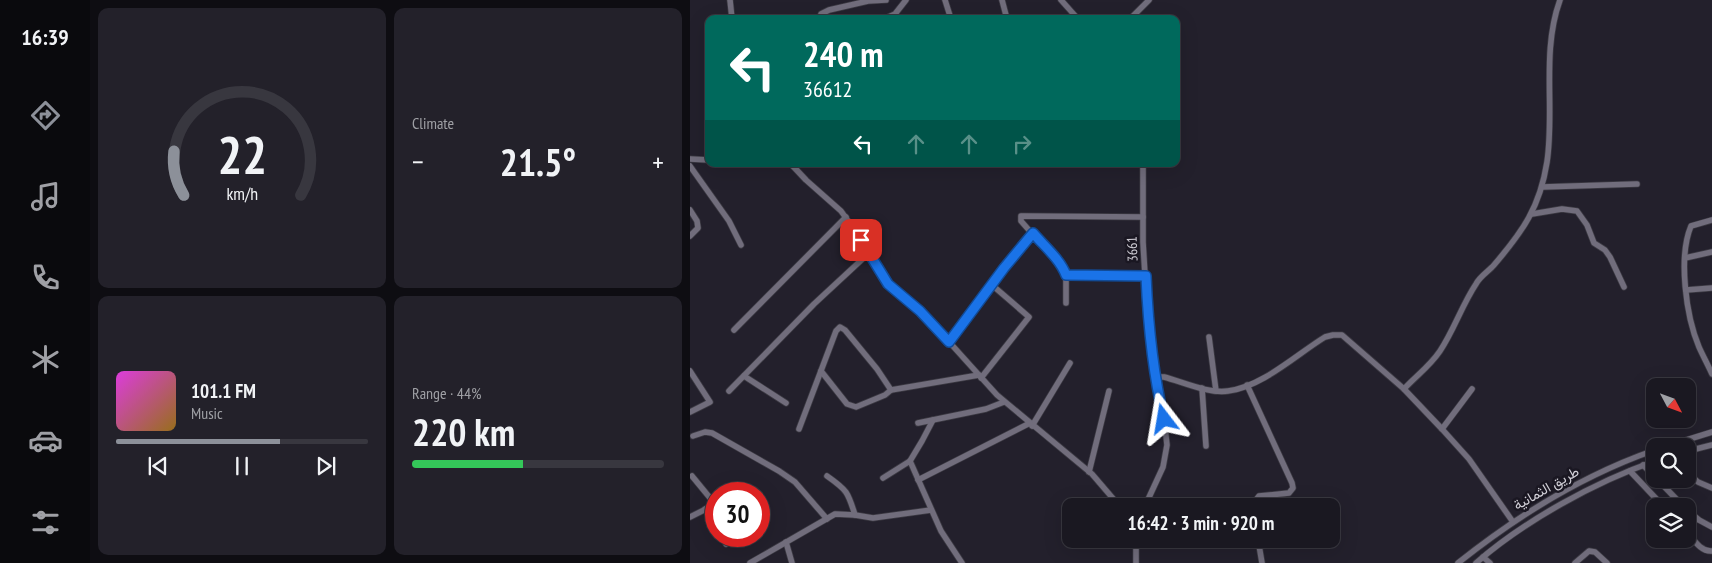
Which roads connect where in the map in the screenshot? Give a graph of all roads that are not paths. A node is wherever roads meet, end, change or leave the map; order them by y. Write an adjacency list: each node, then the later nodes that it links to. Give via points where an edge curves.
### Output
1 (730, 0): 9 (street)
2 (886, 0): 10 (street, via 868,0)
3 (906, 0): 11 (street)
4 (945, 0): 12 (street)
5 (1002, 0): 13 (street)
6 (1061, 0): 14 (street)
7 (1149, 0): 15 (street)
8 (1560, 0): 22 (street, via 1553,21 1548,153)
9 (732, 15)
10 (821, 15)
11 (893, 15)
12 (950, 15)
13 (1006, 15)
14 (1074, 15)
15 (1134, 15)
16 (690, 159): 17 (street)
17 (705, 160)
18 (690, 166): 30 (street, via 729,221)
19 (795, 167): 25 (street)
20 (1142, 167): 26 (street, 3661)
21 (1637, 184): 22 (street)
22 (1542, 188): 24 (street)
23 (690, 210): 29 (street, via 698,228)
24 (1532, 214): 37 (street, via 1577,211 1594,243 1610,257); 53 (street, via 1508,248 1477,282 1430,365)
25 (846, 217): 32 (street); 41 (street)
26 (1143, 217): 28 (street, via 1021,216); 35 (street, 3661)
27 (1712, 220): 33 (street, via 1691,226)
28 (1033, 233): 34 (street); 36 (street)
29 (690, 236)
30 (741, 245)
31 (1712, 252): 33 (street)
32 (869, 253): 43 (street, via 888,284); 48 (street)
33 (1685, 258): 39 (street)
34 (1066, 275): 35 (street); 40 (street)
35 (1146, 276): 50 (street, 3661)
36 (992, 285): 43 (street); 49 (street, via 1029,317)
37 (1624, 286)
38 (1712, 288): 39 (street)
39 (1686, 290): 47 (street, via 1689,315)
40 (1066, 303)
41 (734, 330)
42 (1209, 337): 58 (street)
43 (949, 342): 49 (street)
44 (1070, 363): 64 (street)
45 (690, 370): 61 (street, via 710,402)
46 (821, 371): 55 (street, via 851,406 856,407); 55 (street, via 840,327); 65 (street)
47 (1712, 374)
48 (744, 376): 56 (street); 60 (street)
49 (980, 377): 55 (street); 59 (street)
50 (1157, 377): 52 (street); 89 (street, 3661, via 1167,445 1163,467)
51 (1247, 385): 53 (street, via 1281,368 1325,337 1342,335); 58 (street); 90 (street, via 1292,483 1289,493)
52 (1202, 388): 58 (street); 71 (street)
53 (1404, 389): 66 (street)
54 (1472, 389): 66 (street)
55 (891, 390)
56 (729, 391)
57 (1109, 391): 79 (street)
58 (1216, 391)
59 (1004, 402): 62 (street); 64 (street)
60 (786, 403)
61 (690, 412)
62 (933, 420): 63 (street); 74 (street)
63 (918, 423)
64 (1031, 424): 79 (street); 83 (street)
65 (800, 429)
66 (1442, 429): 99 (street, via 1469,459)
67 (1712, 432): 69 (street)
68 (694, 436): 98 (street, via 712,432 779,471 795,482)
69 (1693, 438)
70 (1712, 445): 72 (street)
71 (1206, 446)
72 (1696, 449)
73 (1646, 453): 99 (street, طريق الثمانية, via 1583,481)
74 (910, 461): 82 (street); 83 (street)
75 (1646, 464): 76 (street)
76 (1643, 465): 77 (street); 78 (street)
77 (1646, 468)
78 (1630, 471): 91 (street); 106 (street, via 1536,520)
79 (1088, 472): 88 (street)
80 (692, 476): 87 (street)
81 (827, 476): 95 (street, via 848,494)
82 (883, 478)
83 (918, 480): 94 (street)
84 (1696, 480): 86 (street)
85 (1666, 488): 92 (street)
86 (1712, 488)
87 (705, 491)
88 (1112, 498)
89 (1149, 498)
90 (1258, 498)
91 (1655, 498)
92 (1675, 498)
93 (705, 509): 96 (street)
94 (931, 510): 95 (street, via 873,518); 109 (street)
95 (855, 515): 98 (street, via 835,514)
96 (690, 517)
97 (1696, 518): 100 (street)
98 (827, 519): 101 (street)
99 (1513, 522): 112 (street, طريق الثمانية)
100 (1712, 527)
101 (786, 542): 107 (street); 108 (street)
102 (1696, 542): 105 (street, via 1702,549)
103 (1136, 548): 110 (street)
104 (1260, 548): 111 (street)
105 (1712, 550)
106 (1483, 557): 113 (street); 114 (street)
107 (750, 563)
108 (792, 563)
109 (962, 563)
110 (1136, 563)
111 (1262, 563)
112 (1458, 563)
113 (1476, 563)
114 (1490, 563)
115 (1575, 563): 116 (street, via 1589,551)
116 (1607, 563)

